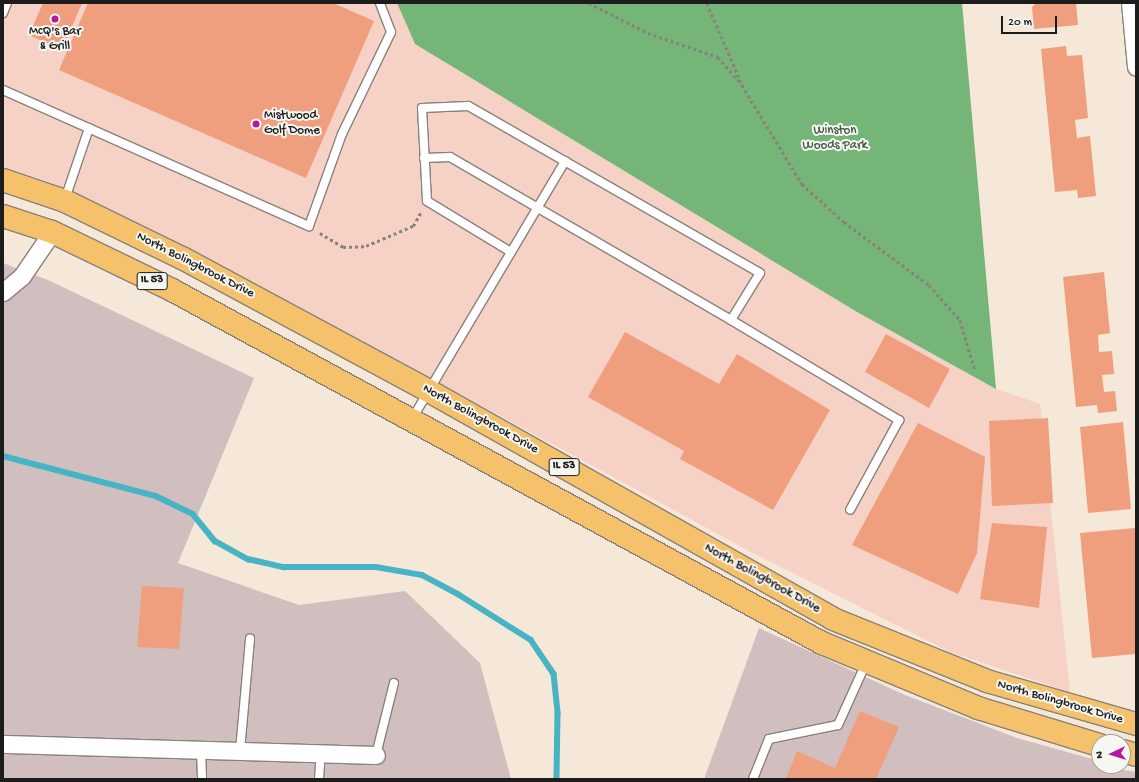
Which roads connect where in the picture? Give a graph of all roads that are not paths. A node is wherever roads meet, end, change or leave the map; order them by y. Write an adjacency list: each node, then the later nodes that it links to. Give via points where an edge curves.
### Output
1 (7, 3): 4 (lane)
2 (380, 3): 7 (lane, via 391,32 342,134 309,226)
3 (1130, 3): 5 (street)
4 (3, 13)
5 (1136, 67)
6 (3, 90): 7 (lane)
7 (89, 128): 11 (lane)
8 (424, 158): 9 (lane, via 422,108 468,106); 12 (lane, via 450,157); 15 (lane, via 427,201)
9 (565, 161): 12 (lane); 17 (lane, via 760,273)
10 (3, 180): 11 (main road, North Bolingbrook Drive / IL 53)
11 (65, 201): 18 (main road, North Bolingbrook Drive / IL 53, via 184,259)
12 (537, 209): 15 (lane); 17 (lane)
13 (3, 216): 14 (main road, North Bolingbrook Drive / IL 53)
14 (52, 232): 16 (street, via 22,276); 19 (main road, North Bolingbrook Drive / IL 53, via 172,290)
15 (511, 252): 18 (lane)
16 (3, 292)
17 (730, 320): 20 (lane, via 899,420)
18 (429, 391): 19 (lane); 24 (main road, North Bolingbrook Drive / IL 53, via 833,619 988,681)
19 (412, 419): 22 (main road, North Bolingbrook Drive / IL 53, via 822,643)
20 (850, 510)
21 (250, 638): 28 (lane)
22 (866, 663): 25 (main road, North Bolingbrook Drive / IL 53, via 978,708); 33 (lane, via 838,725 769,739)
23 (394, 683): 30 (lane)
24 (1136, 724)
25 (1091, 743)
26 (3, 744): 27 (street)
27 (201, 749): 28 (street); 31 (lane)
28 (240, 751): 29 (street)
29 (321, 753): 30 (street); 32 (lane)
30 (376, 755)
31 (202, 779)
32 (319, 779)
33 (753, 779)

